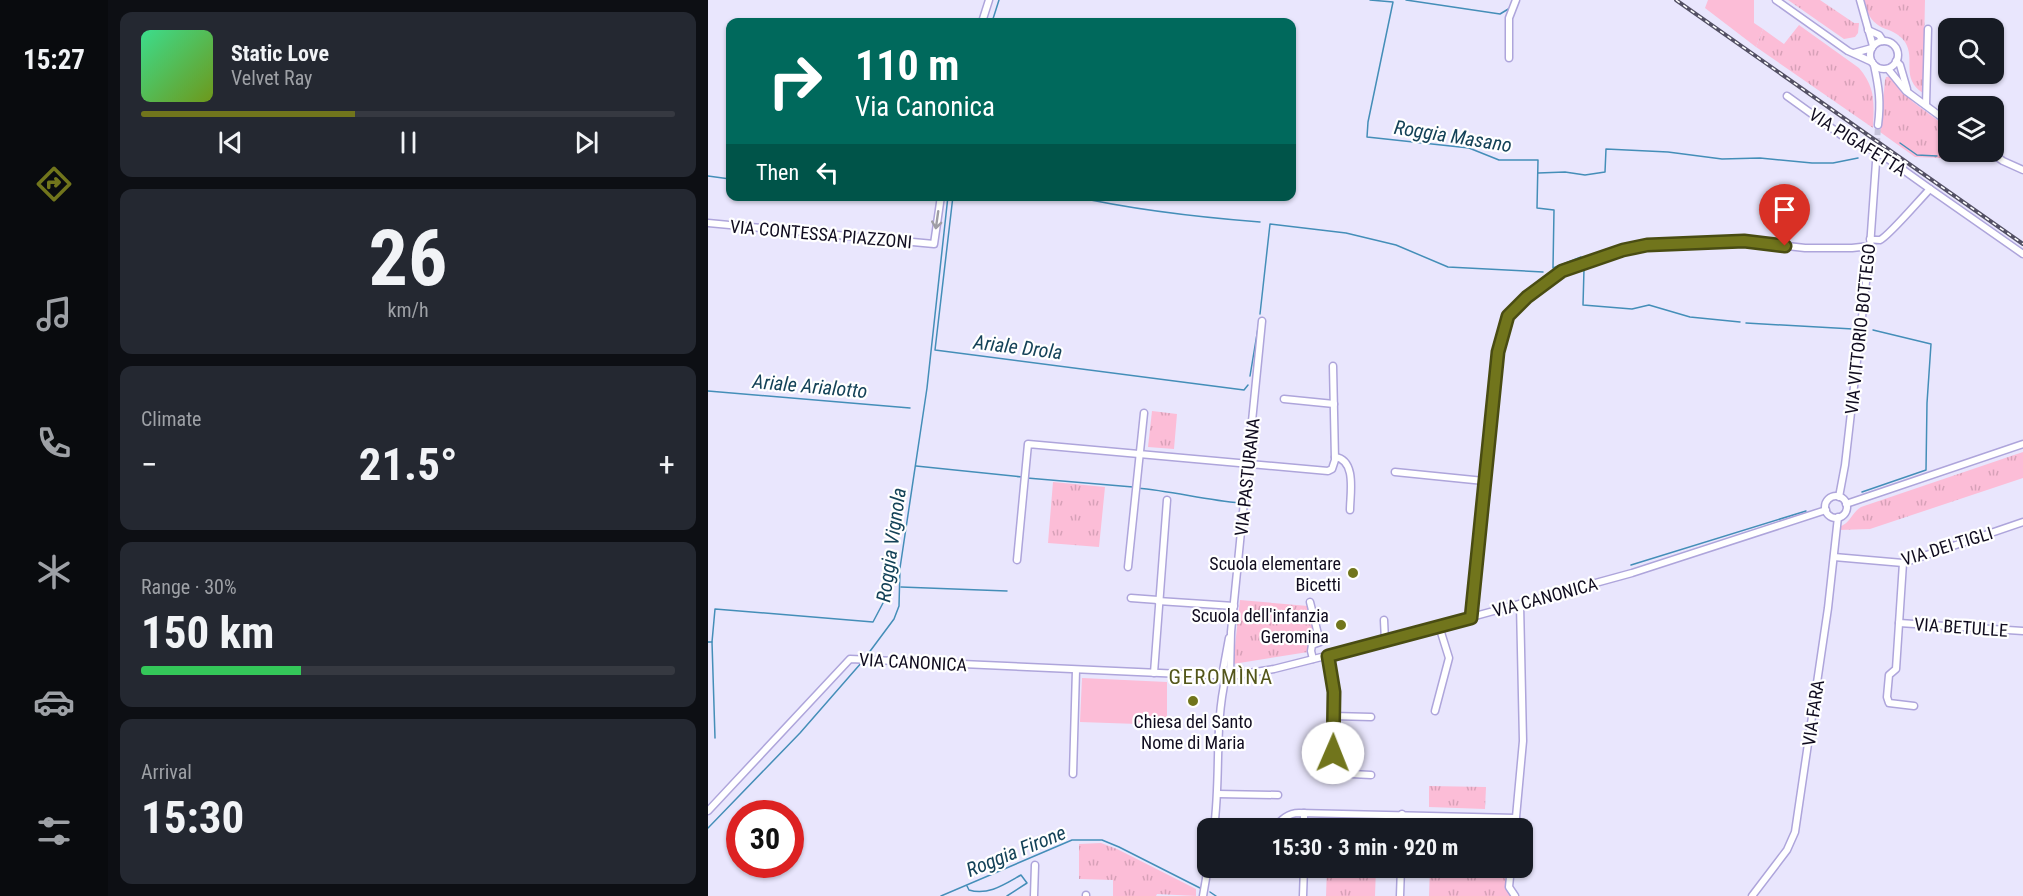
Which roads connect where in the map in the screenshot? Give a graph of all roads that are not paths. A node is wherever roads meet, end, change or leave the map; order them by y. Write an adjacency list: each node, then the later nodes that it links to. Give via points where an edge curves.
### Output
1 (989, 0): 5 (street)
2 (1516, 0): 11 (street, via 1509,18)
3 (1776, 0): 10 (street)
4 (1860, 0): 7 (street)
5 (983, 18)
6 (1928, 29): 18 (street)
7 (1868, 30): 8 (street); 9 (street)
8 (1883, 41): 9 (street); 12 (street, via 1896,47)
9 (1872, 47): 10 (street); 13 (street)
10 (1854, 52): 13 (street)
11 (1509, 58)
12 (1896, 61): 14 (street); 16 (street)
13 (1873, 64): 14 (street); 15 (street)
14 (1887, 69): 15 (street); 16 (street)
15 (1880, 85): 20 (street)
16 (1909, 93): 18 (street)
17 (1787, 96): 24 (street, VIA PIGAFETTA, via 1844,137 1881,153)
18 (1926, 105): 19 (street)
19 (1938, 114)
20 (1878, 125)
21 (1876, 162): 27 (street, VIA VITTORIO BOTTEGO)
22 (2004, 162): 23 (street)
23 (2023, 171)
24 (1930, 189): 27 (street, via 1892,231); 28 (street, VIA PIGAFETTA)
25 (939, 201): 26 (street, VIA CONTESSA PIAZZONI, one-way to 26, via 934,244)
26 (708, 223)
27 (1870, 242): 39 (street, via 1852,248 1744,241 1647,245 1562,271 1508,316 1498,352); 40 (street, VIA VITTORIO BOTTEGO)
28 (2023, 254)
29 (1262, 321): 37 (street, VIA PASTURANA)
30 (1333, 366): 32 (street)
31 (1284, 399): 32 (street)
32 (1334, 404): 36 (street)
33 (1144, 413): 35 (street)
34 (2023, 444): 42 (street)
35 (1140, 454): 37 (street); 48 (street, via 1028,444); 50 (street)
36 (1335, 457): 37 (street, via 1332,469 1324,471); 43 (street, via 1349,466)
37 (1249, 464): 55 (street, VIA PASTURANA)
38 (1395, 472): 39 (street)
39 (1484, 481): 56 (street)
40 (1839, 497): 42 (street); 44 (street, via 1829,498)
41 (1167, 500): 52 (street)
42 (1846, 504): 45 (street, via 1844,514)
43 (1350, 510)
44 (1826, 510): 45 (street, via 1832,517); 54 (street, VIA CANONICA, via 1632,573)
45 (1838, 517): 47 (street, VIA FARA)
46 (2023, 522): 49 (street, VIA DEI TIGLI)
47 (1834, 557): 49 (street, VIA DEI TIGLI); 95 (street, VIA FARA, via 1795,832 1787,850)
48 (1017, 560)
49 (1904, 563): 58 (street)
50 (1128, 567)
51 (1131, 598): 52 (street)
52 (1158, 601): 55 (street); 65 (street)
53 (1310, 602): 63 (street, via 1320,642 1312,645)
54 (1520, 604): 56 (street, VIA CANONICA); 84 (street, via 1523,741)
55 (1234, 606): 66 (street, VIA PASTURANA)
56 (1471, 618): 59 (street, VIA CANONICA)
57 (1384, 620): 61 (street)
58 (1899, 623): 60 (street, VIA BETULLE); 67 (street, via 1896,669 1888,675 1887,701)
59 (1439, 626): 61 (street, VIA CANONICA); 68 (street, via 1449,658)
60 (2023, 631)
61 (1385, 641): 62 (street, VIA CANONICA)
62 (1328, 656): 63 (street, VIA CANONICA); 69 (street)
63 (1313, 659): 66 (street, VIA CANONICA)
64 (1076, 670): 65 (street, VIA CANONICA); 73 (street); 77 (street, VIA CANONICA, via 850,659)
65 (1154, 673): 66 (street, VIA CANONICA)
66 (1223, 676): 75 (street)
67 (1914, 706)
68 (1436, 711)
69 (1333, 716): 70 (street); 72 (street)
70 (1371, 717)
71 (1318, 772): 72 (street)
72 (1332, 773): 74 (street)
73 (1073, 774)
74 (1371, 776)
75 (1218, 794): 76 (street); 80 (street)
76 (1278, 795)
77 (708, 811)
78 (1304, 813): 79 (street); 81 (street, via 1292,813); 82 (street)
79 (1402, 814): 83 (street); 84 (street)
80 (1215, 818)
81 (1286, 818)
82 (1304, 818)
83 (1402, 818)
84 (1516, 818)
85 (1035, 865): 90 (street)
86 (1206, 878): 91 (street)
87 (1304, 878): 92 (street)
88 (1401, 878): 93 (street)
89 (1510, 878): 94 (street, via 1509,887)
90 (1034, 896)
91 (1203, 896)
92 (1303, 896)
93 (1400, 896)
94 (1515, 896)
95 (1752, 896)

